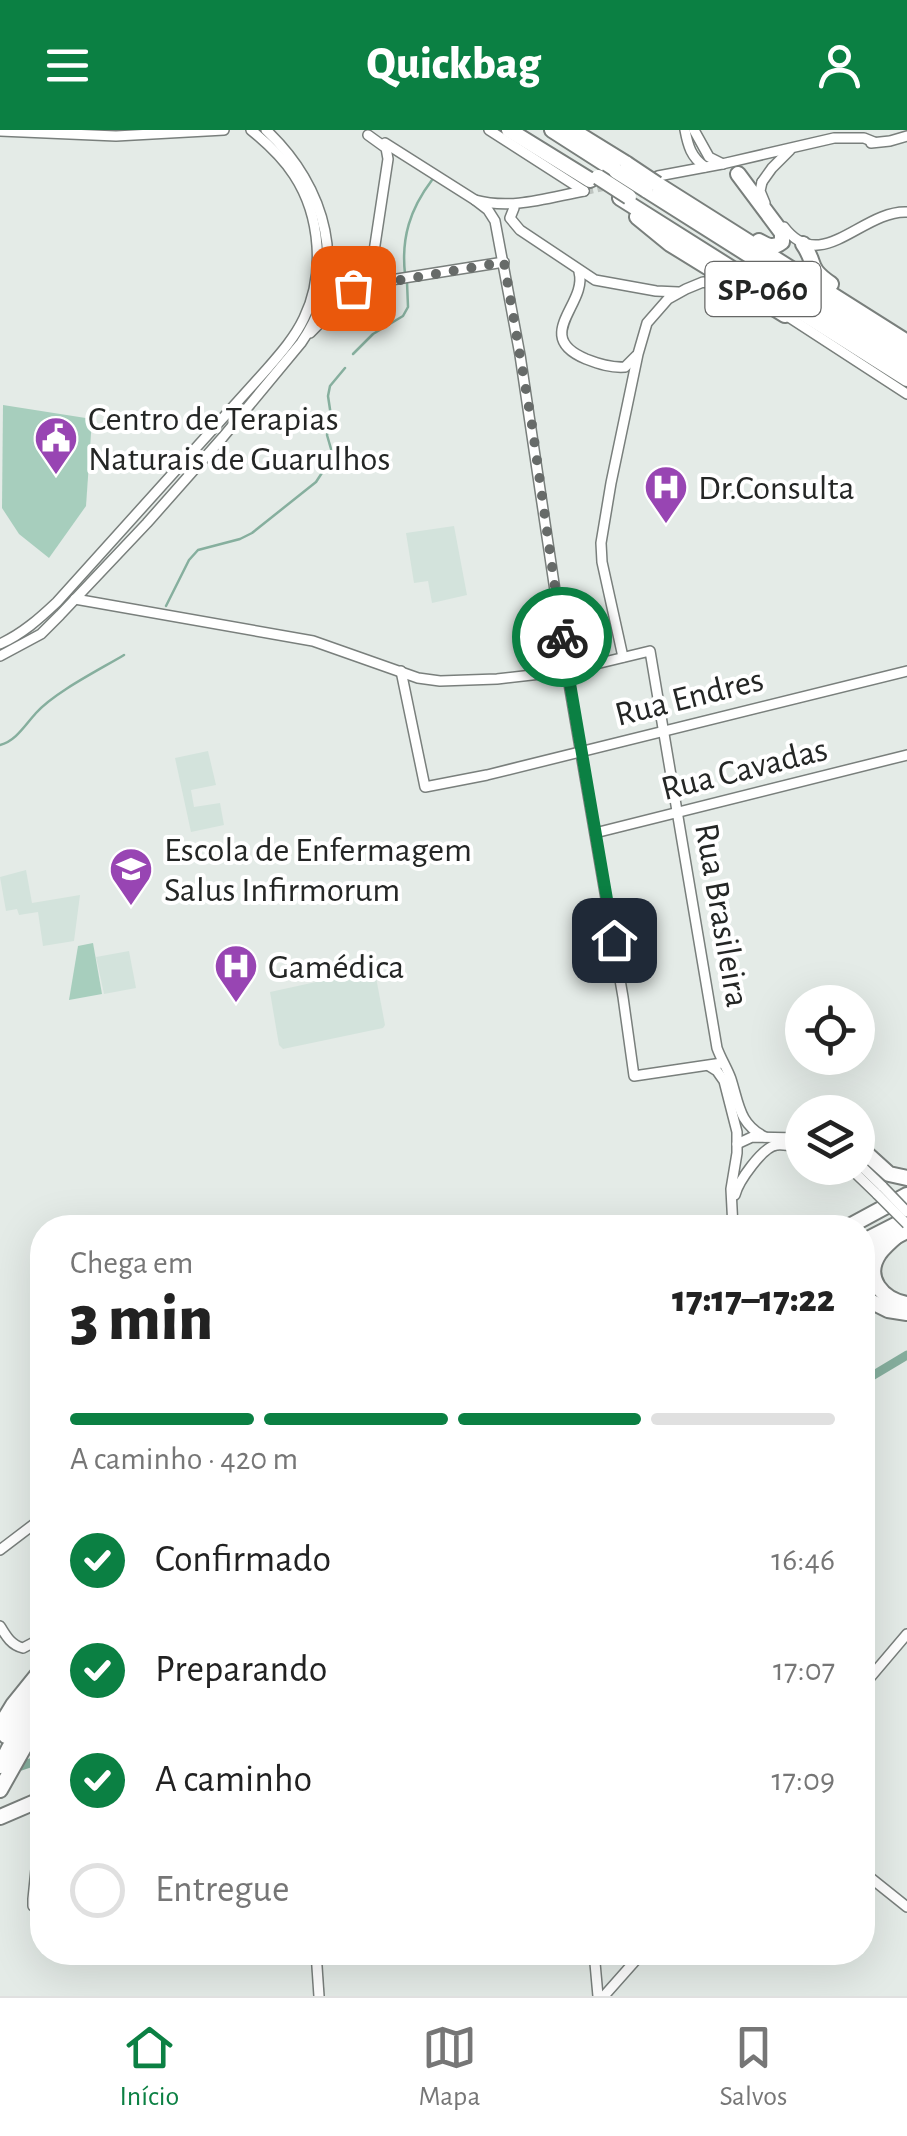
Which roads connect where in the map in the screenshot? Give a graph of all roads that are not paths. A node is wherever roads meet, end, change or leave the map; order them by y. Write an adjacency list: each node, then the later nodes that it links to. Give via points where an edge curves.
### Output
1 (224, 130): 9 (street, via 116,136)
2 (251, 130): 11 (street)
3 (356, 130): 12 (street)
4 (489, 130): 27 (street)
5 (509, 130): 27 (highway, SP-060)
6 (525, 130): 27 (highway, SP-060)
7 (584, 130): 29 (street, SP-060)
8 (688, 130): 16 (street); 22 (street)
9 (0, 131): 14 (street)
10 (562, 132): 29 (highway, SP-060, bridge)
11 (264, 133): 18 (street); 19 (street)
12 (374, 134): 20 (street); 21 (street)
13 (907, 136): 15 (street)
14 (0, 145)
15 (792, 148): 17 (street); 24 (street)
16 (689, 149): 23 (street); 25 (street)
17 (762, 154): 22 (street); 24 (street)
18 (278, 156): 19 (street); 60 (street, via 298,182 316,233 309,307 278,357)
19 (292, 157): 50 (street, via 317,199 328,252 320,304)
20 (409, 157): 21 (street); 31 (street)
21 (388, 159): 42 (street)
22 (722, 164): 23 (street); 26 (street)
23 (705, 167): 25 (street)
24 (772, 168): 28 (street)
25 (686, 171): 29 (street)
26 (738, 174): 28 (street, via 750,184); 29 (highway, via 780,229 782,242 768,246)
27 (591, 182): 30 (highway, SP-060, bridge); 32 (street)
28 (762, 182): 37 (street, via 764,201)
29 (660, 186): 51 (highway, SP-060); 53 (highway, SP-060)
30 (624, 199): 47 (highway, via 660,236); 55 (highway, SP-060); 57 (highway, SP-060)
31 (475, 200): 32 (street); 34 (street)
32 (519, 206): 34 (street); 35 (street, via 510,218)
33 (907, 212): 38 (street, via 884,215)
34 (497, 228): 36 (street)
35 (520, 230): 36 (street, via 506,227); 41 (street)
36 (500, 243): 39 (street)
37 (803, 244): 38 (street); 40 (highway)
38 (822, 247): 40 (highway)
39 (504, 262): 42 (street); 67 (street)
40 (811, 266): 49 (highway)
41 (578, 270): 43 (street); 44 (street)
42 (371, 280): 50 (street, via 358,284)
43 (596, 280): 44 (street); 45 (street)
44 (581, 285): 54 (street, via 564,320 564,340 574,353)
45 (656, 292): 46 (street); 48 (street)
46 (679, 292): 47 (street, via 712,283); 48 (street)
47 (785, 315): 58 (street)
48 (647, 323): 52 (street)
49 (907, 334)
50 (301, 342): 61 (street)
51 (907, 342)
52 (638, 354): 54 (street, via 625,367); 56 (street)
53 (907, 355)
54 (606, 366): 56 (street)
55 (907, 366)
56 (634, 376): 64 (street, via 601,543)
57 (907, 379)
58 (907, 394)
59 (161, 471): 60 (street)
60 (174, 473): 62 (street, via 46,613)
61 (74, 599): 63 (street, via 41,634); 66 (street, via 313,641)
62 (0, 644)
63 (0, 656)
64 (624, 657): 67 (street); 68 (street, Rua Brasileira, via 650,651)
65 (907, 670): 68 (street, Rua Endres)
66 (401, 671): 67 (street, via 465,686); 69 (street, Rua Endres, via 425,787)
67 (567, 671): 69 (street)
68 (664, 731): 69 (street, Rua Endres); 71 (street, Rua Brasileira)
69 (580, 750): 72 (street)
70 (907, 755): 71 (street, Rua Cavadas)
71 (678, 813): 72 (street, Rua Cavadas); 74 (street, Rua Brasileira)
72 (595, 833): 75 (street, via 634,1076)
73 (736, 1061): 76 (street)
74 (722, 1063): 75 (street); 76 (street, Rua Brasileira)
75 (709, 1066): 80 (street, via 724,1081)
76 (730, 1078): 77 (street, Rua Brasileira, via 745,1122)
77 (764, 1136): 78 (street); 80 (street, via 746,1138)
78 (785, 1139)
79 (785, 1144): 81 (street)
80 (738, 1148): 81 (street, via 746,1161); 88 (street)
81 (758, 1160): 89 (street, via 736,1189)
82 (875, 1162): 83 (highway)
83 (907, 1178)
84 (875, 1184): 86 (street)
85 (873, 1185): 86 (street)
86 (880, 1190): 91 (street, bridge)
87 (907, 1195): 90 (highway)
88 (734, 1215)
89 (735, 1215)
90 (870, 1215)
91 (905, 1222): 92 (highway); 93 (highway); 94 (highway); 95 (highway)
92 (875, 1229)
93 (875, 1236)
94 (875, 1244)
95 (875, 1261)
96 (875, 1278): 98 (highway, via 890,1300)
97 (875, 1304): 99 (highway)
98 (907, 1304)
99 (907, 1313)
100 (30, 1527): 101 (street)
101 (0, 1550)
102 (0, 1626): 104 (street, via 14,1644)
103 (907, 1634): 105 (street)
104 (30, 1644)
105 (875, 1671)
106 (30, 1684): 109 (highway)
107 (30, 1698): 111 (highway)
108 (30, 1717): 112 (highway)
109 (0, 1726)
110 (30, 1735): 113 (highway)
111 (0, 1745)
112 (0, 1766)
113 (0, 1790)
114 (30, 1803): 115 (highway)
115 (0, 1817)
116 (875, 1882): 117 (street)
117 (907, 1908)
118 (316, 1965): 121 (street)
119 (596, 1965): 122 (street)
120 (630, 1965): 122 (street)
121 (320, 1994)
122 (601, 1996)

